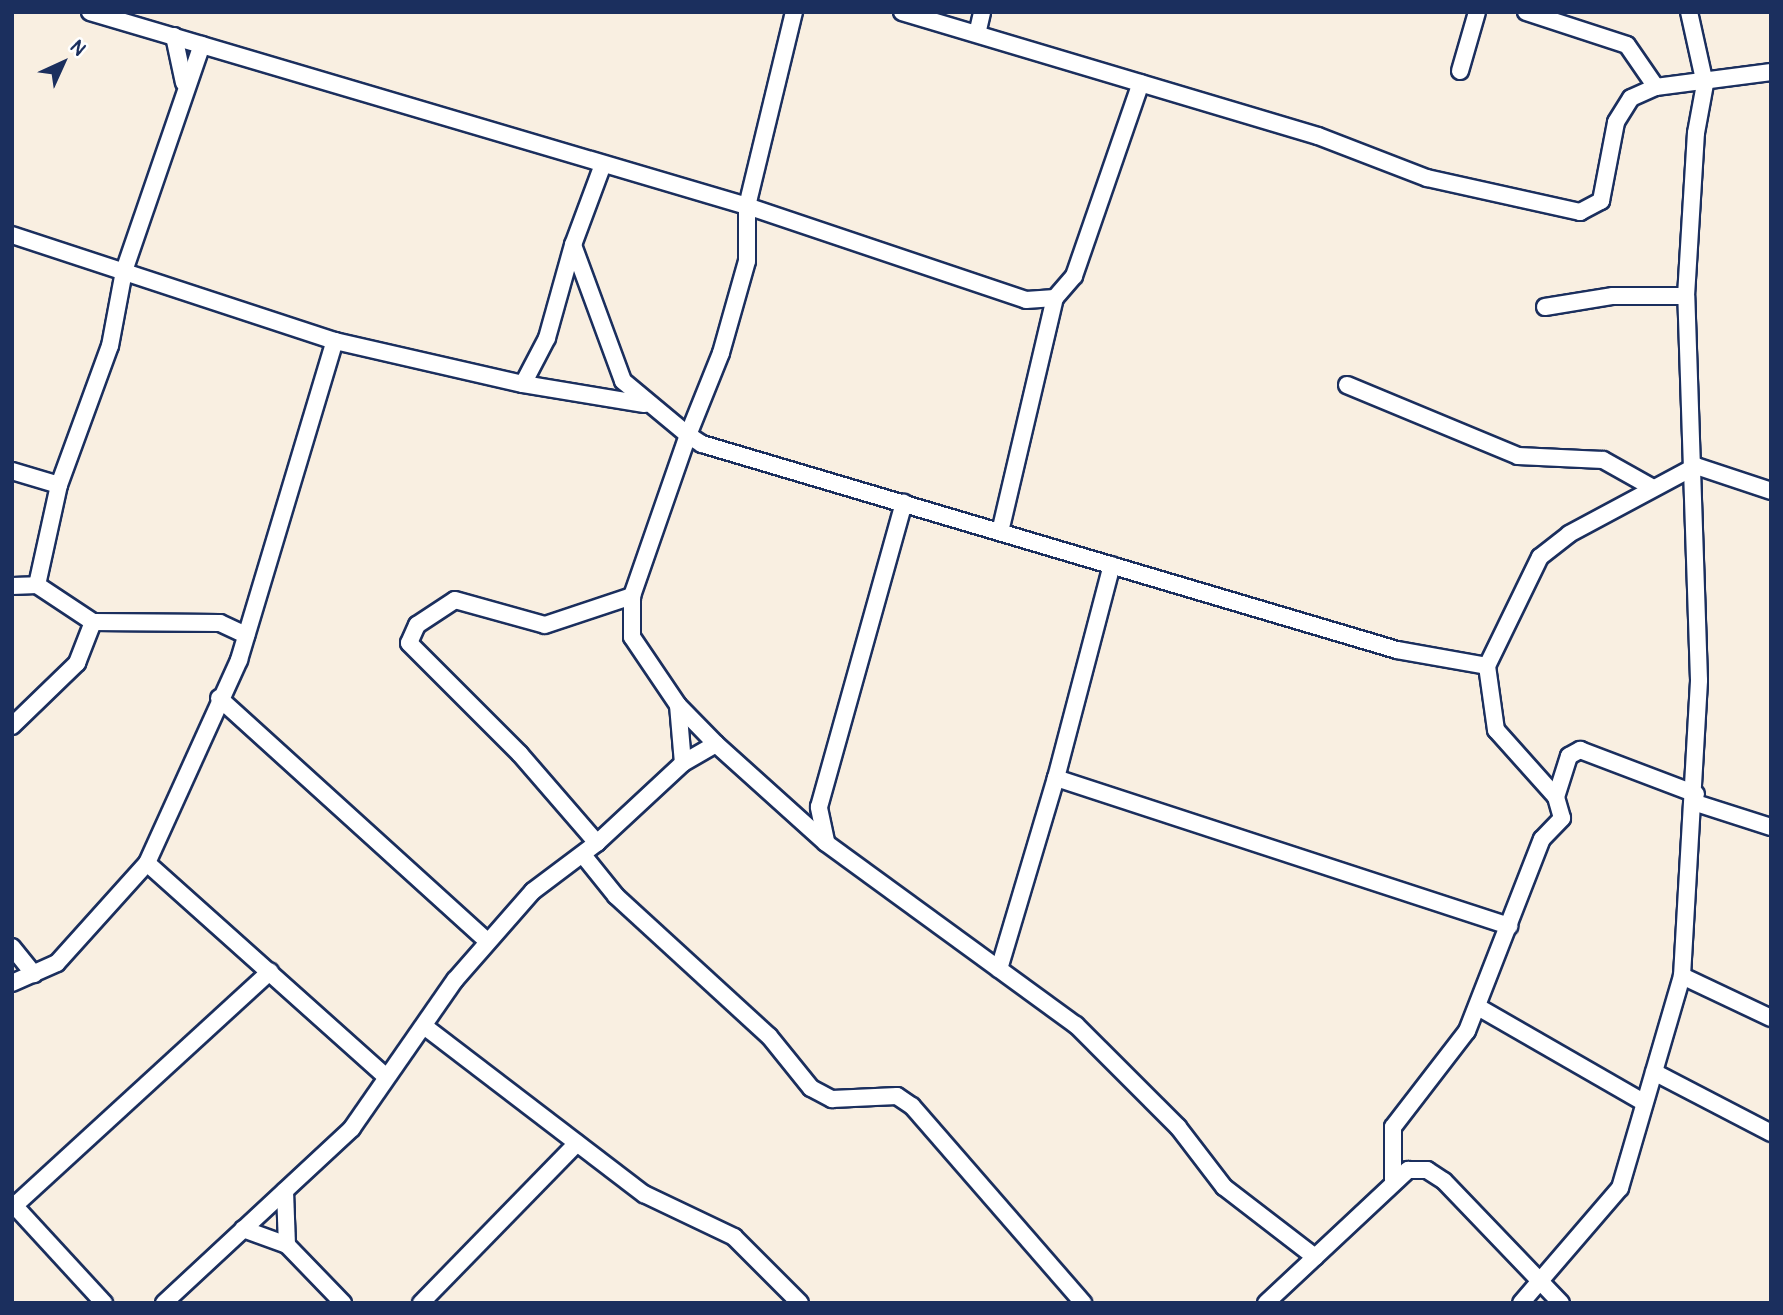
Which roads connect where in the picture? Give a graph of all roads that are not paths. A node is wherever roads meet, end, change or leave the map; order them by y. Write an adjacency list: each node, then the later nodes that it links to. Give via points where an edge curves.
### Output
1 (90, 12): 8 (street)
2 (794, 12): 19 (street)
3 (902, 12): 9 (street)
4 (982, 12): 9 (street)
5 (1478, 12): 12 (street)
6 (1526, 12): 17 (street, via 1627,44)
7 (1689, 12): 16 (street)
8 (135, 19): 10 (street)
9 (978, 30): 15 (street)
10 (174, 36): 11 (street); 14 (street)
11 (202, 45): 14 (street); 18 (street)
12 (1460, 71)
13 (1771, 72): 16 (street)
14 (184, 83): 22 (street)
15 (1141, 83): 17 (street, via 1318,136 1427,178 1580,212 1601,201 1621,106); 24 (street, via 1074,276)
16 (1705, 84): 17 (street); 23 (street, via 1696,133)
17 (1656, 87)
18 (602, 167): 19 (street); 21 (street)
19 (747, 206): 24 (street, via 1026,300); 30 (street, via 747,261 721,353)
20 (12, 235): 22 (street)
21 (573, 245): 27 (street, via 547,338); 29 (street, via 608,355)
22 (124, 271): 26 (street); 33 (street, via 110,346)
23 (1686, 296): 25 (street, via 1614,296); 31 (street)
24 (1055, 299): 37 (street)
25 (1545, 307)
26 (335, 341): 27 (street); 43 (street)
27 (523, 384): 29 (street)
28 (1347, 385): 34 (street, via 1518,456 1604,460)
29 (644, 404): 30 (street)
30 (688, 435): 36 (street, via 744,458); 41 (street)
31 (1696, 466): 34 (street); 35 (street); 52 (street, via 1691,571 1699,680)
32 (12, 471): 33 (street)
33 (59, 485): 39 (street)
34 (1653, 488): 44 (street, via 1540,557)
35 (1771, 491)
36 (904, 503): 37 (street); 53 (street)
37 (1000, 532): 38 (street)
38 (1112, 565): 44 (street, via 1397,650); 50 (street)
39 (37, 585): 40 (street); 42 (street)
40 (12, 586)
41 (632, 596): 46 (street, via 632,636); 56 (street, via 545,625 455,600 417,625 409,643 520,754)
42 (93, 622): 43 (street, via 220,623); 47 (street, via 77,663)
43 (246, 635): 45 (street)
44 (1487, 666): 51 (street, via 1496,730)
45 (219, 698): 59 (street); 61 (street)
46 (678, 705): 48 (street); 49 (street)
47 (12, 726)
48 (716, 744): 49 (street); 54 (street)
49 (683, 763): 56 (street)
50 (1056, 778): 60 (street); 63 (street)
51 (1556, 797): 52 (street, via 1569,756 1580,750); 60 (street, via 1562,818 1542,839)
52 (1696, 798): 55 (street); 66 (street)
53 (819, 807): 54 (street); 57 (street)
54 (794, 815): 57 (street)
55 (1771, 827)
56 (597, 843): 58 (street)
57 (826, 844): 63 (street)
58 (583, 855): 61 (street, via 533,891); 88 (street, via 616,896 769,1036 811,1088 832,1099 898,1096 912,1106)
59 (147, 863): 64 (street); 65 (street, via 57,963)
60 (1509, 926): 68 (street)
61 (488, 941): 70 (street)
62 (12, 947): 65 (street)
63 (999, 969): 81 (street, via 1076,1025 1178,1127 1224,1187)
64 (270, 972): 72 (street); 78 (street)
65 (34, 974): 67 (street)
66 (1682, 976): 69 (street); 71 (street)
67 (12, 983)
68 (1478, 1007): 73 (street); 76 (street, via 1467,1031 1393,1127)
69 (1771, 1018)
70 (424, 1026): 72 (street); 75 (street)
71 (1654, 1072): 73 (street); 74 (street)
72 (386, 1076): 77 (street, via 352,1128)
73 (1643, 1102): 82 (street, via 1619,1188)
74 (1771, 1133)
75 (577, 1143): 86 (street); 87 (street, via 644,1194 734,1237)
76 (1393, 1180): 81 (street); 82 (street, via 1408,1170 1427,1170 1444,1181)
77 (285, 1191): 79 (street); 80 (street)
78 (13, 1205): 83 (street)
79 (243, 1229): 80 (street); 84 (street)
80 (287, 1245): 85 (street)
81 (1315, 1257): 89 (street)
82 (1542, 1283): 90 (street); 91 (street)
83 (104, 1303)
84 (164, 1303)
85 (343, 1303)
86 (421, 1303)
87 (800, 1303)
88 (1083, 1303)
89 (1266, 1303)
90 (1521, 1303)
91 (1561, 1303)

